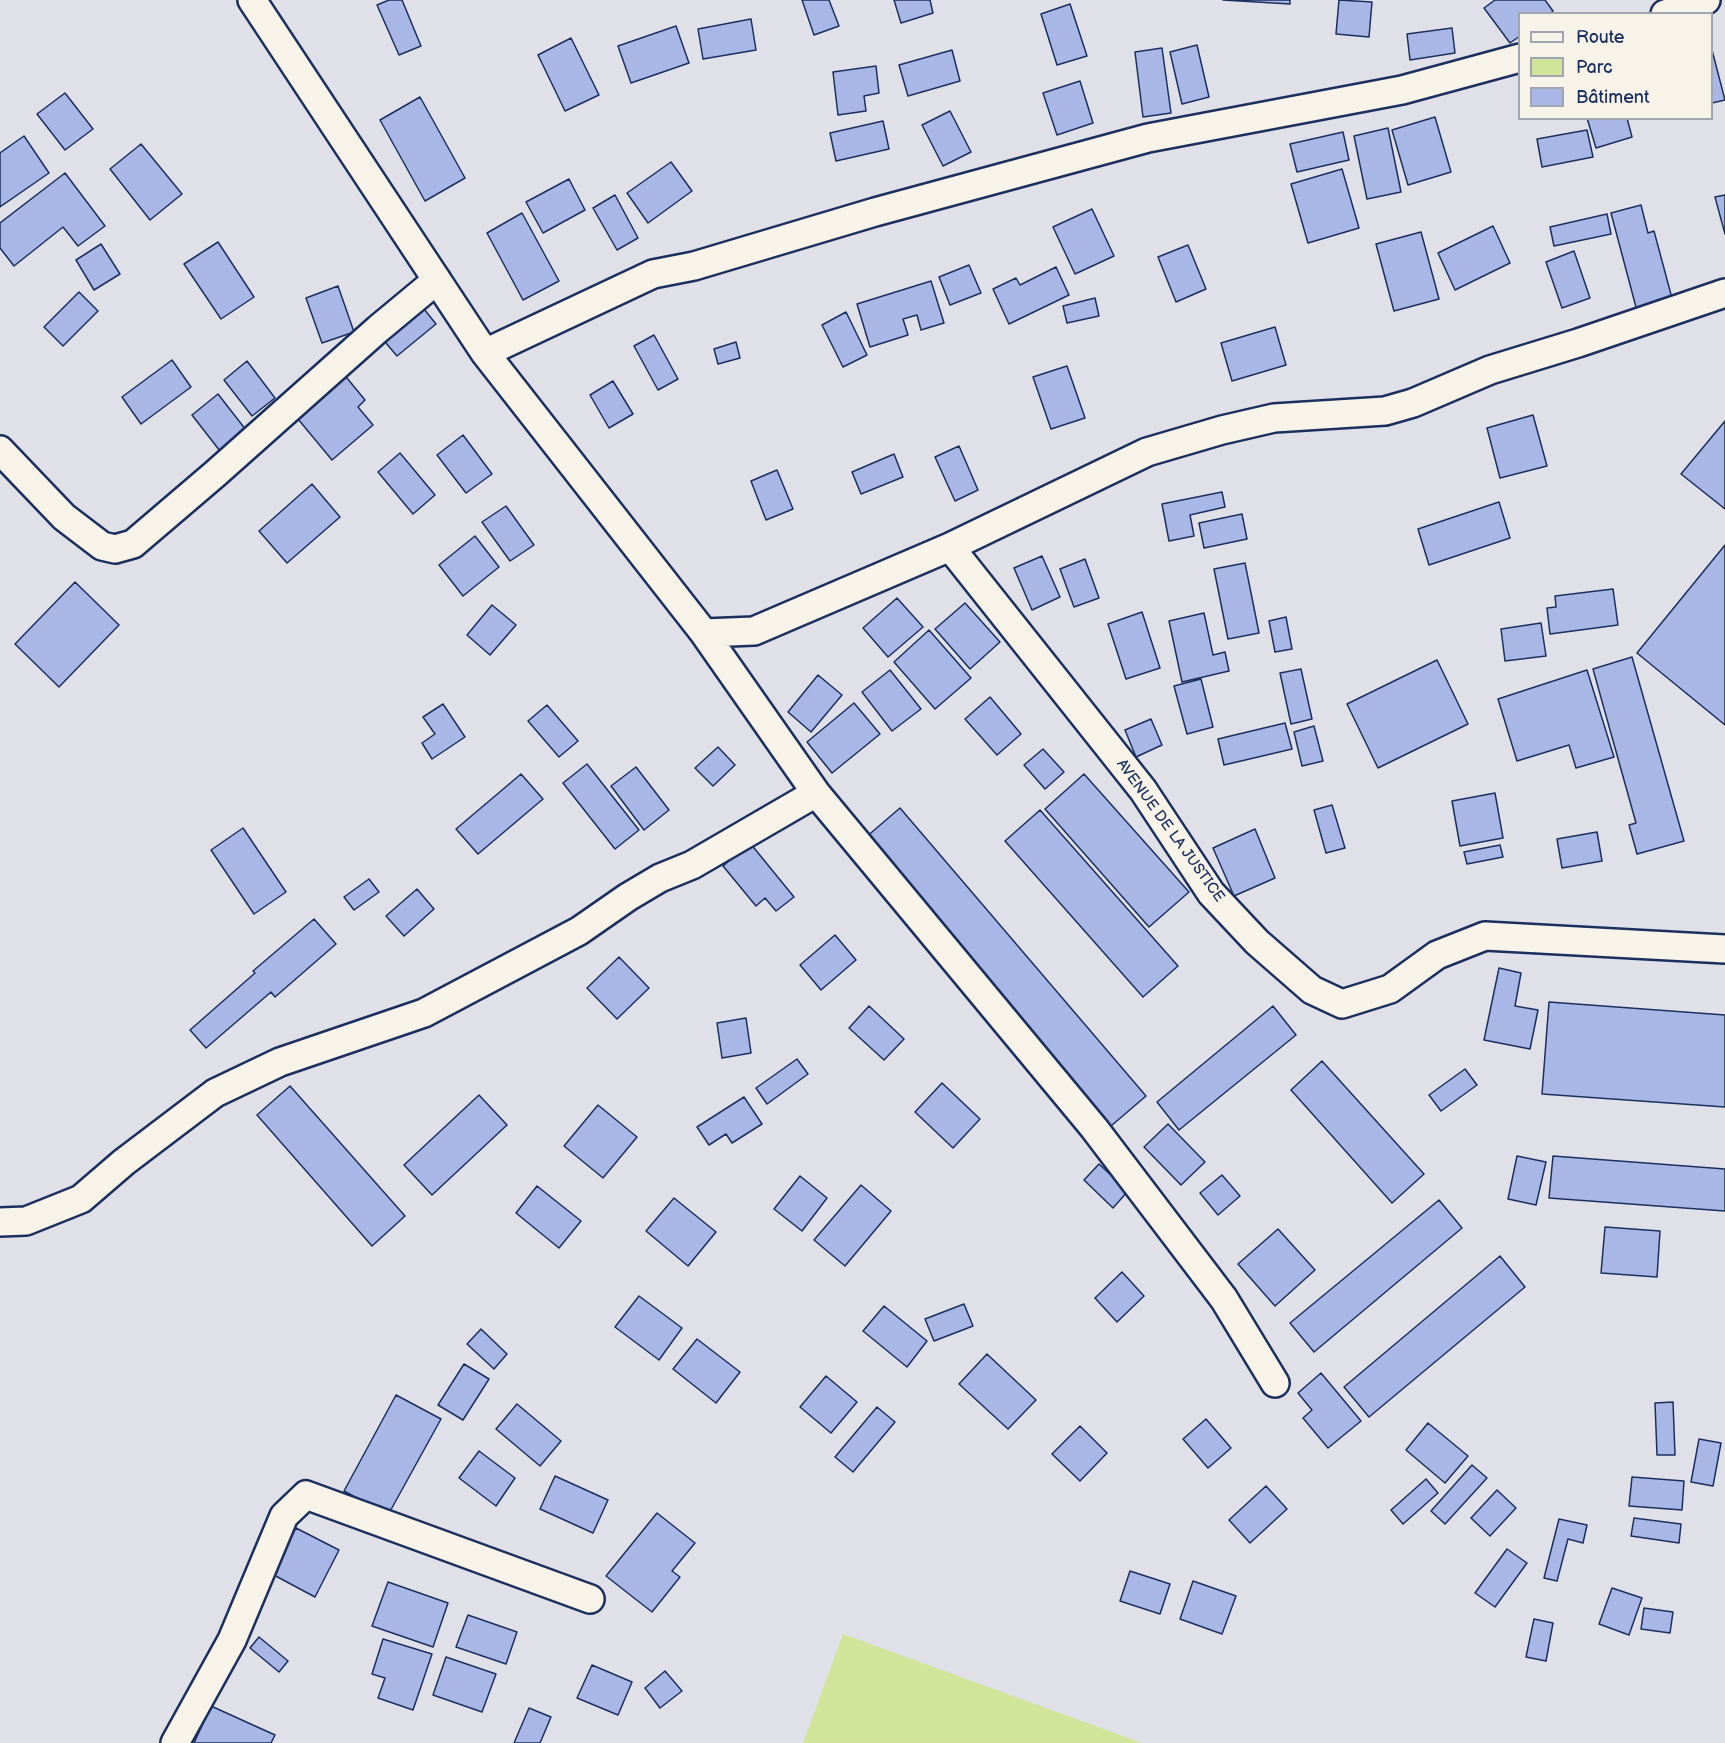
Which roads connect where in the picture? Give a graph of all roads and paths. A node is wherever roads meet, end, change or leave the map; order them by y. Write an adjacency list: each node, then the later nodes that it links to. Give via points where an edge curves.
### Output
1 (252, 0): 5 (street)
2 (1706, 0): 3 (street)
3 (1671, 12)
4 (1518, 59): 7 (street, via 1402,90 1148,138 694,266 653,274)
5 (437, 280): 7 (street); 8 (street, via 132,544 115,549 102,546 64,517)
6 (1725, 292): 9 (street, via 1490,370 1385,411 1274,418 1147,452)
7 (485, 353): 11 (street)
8 (0, 450)
9 (950, 547): 10 (street); 14 (street, AVENUE DE LA JUSTICE, via 1143,790 1211,892 1257,942 1312,990 1342,1004 1390,989 1437,955 1485,936)
10 (754, 631): 11 (street); 12 (street)
11 (704, 633): 12 (street)
12 (725, 665): 13 (street)
13 (816, 793): 15 (street, via 692,865 660,878 579,932 424,1013 280,1062 215,1093 81,1199 26,1221); 16 (street, via 1094,1128 1224,1299)
14 (1725, 949)
15 (0, 1222)
16 (1275, 1383)
17 (590, 1599): 18 (street, via 306,1495 284,1516 232,1640)
18 (175, 1743)

